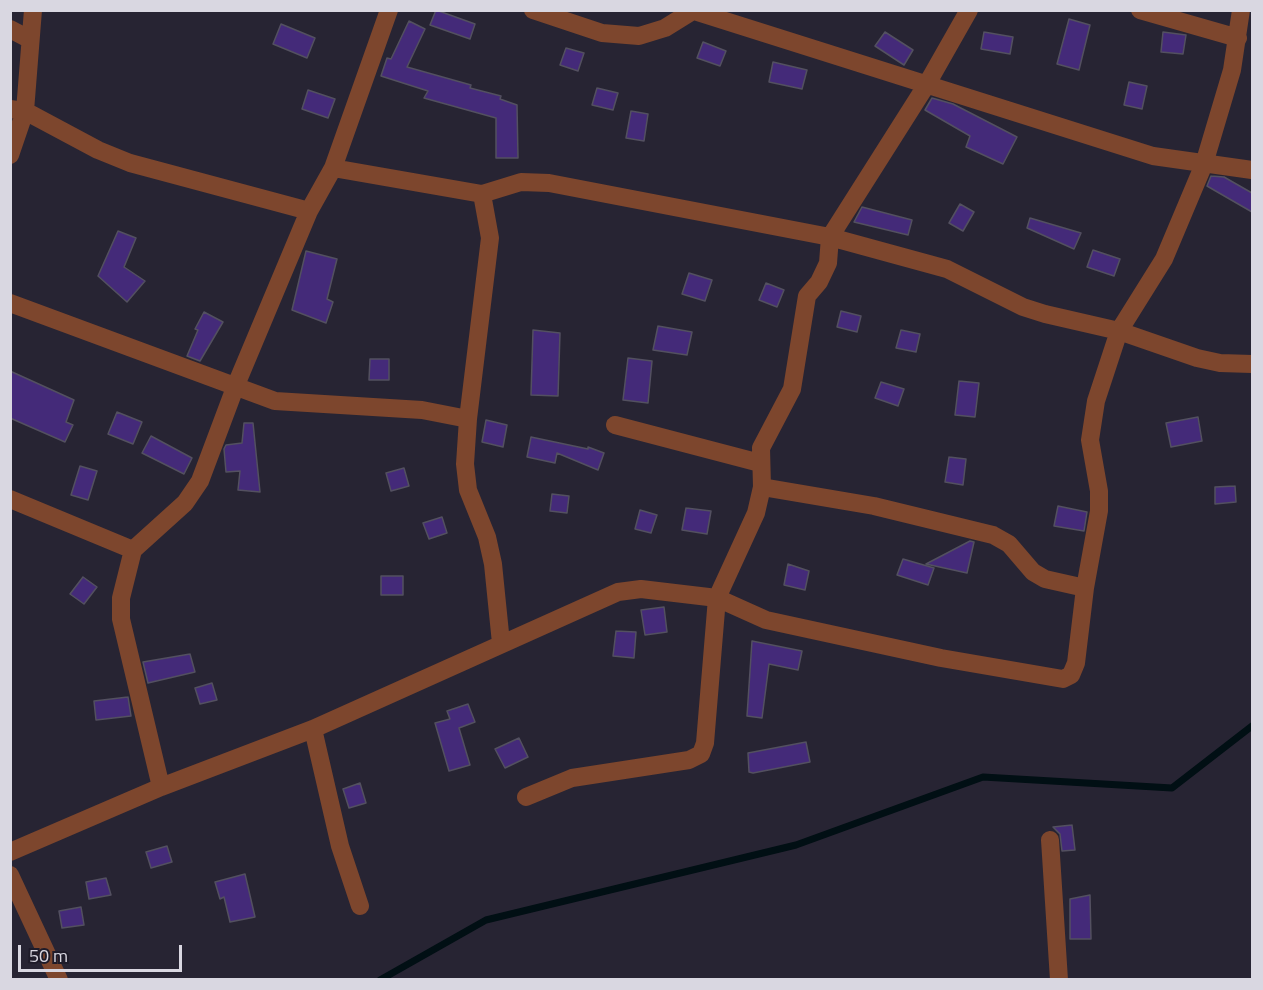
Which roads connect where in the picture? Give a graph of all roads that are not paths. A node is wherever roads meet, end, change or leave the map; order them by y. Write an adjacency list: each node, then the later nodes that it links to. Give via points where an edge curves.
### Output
1 (33, 10): 10 (street)
2 (389, 10): 15 (street)
3 (533, 10): 7 (street, via 602,33 639,36 665,28)
4 (969, 10): 11 (street)
5 (1140, 10): 9 (street)
6 (1241, 10): 9 (street)
7 (694, 11): 11 (street)
8 (10, 29): 10 (street)
9 (1238, 38): 14 (street)
10 (30, 39): 12 (street)
11 (927, 84): 14 (street, via 1154,156); 19 (street)
12 (18, 110): 13 (street); 18 (street, via 130,163)
13 (10, 154)
14 (1204, 164): 16 (street); 21 (street, via 1164,259)
15 (333, 168): 17 (street); 18 (street)
16 (1252, 170)
17 (482, 194): 19 (street, via 521,182 549,183); 24 (street, via 490,238)
18 (309, 211): 23 (street)
19 (830, 237): 21 (street, via 947,269 1023,307); 26 (street, via 828,263 807,296 802,312 792,389 761,448)
20 (10, 303): 23 (street)
21 (1119, 332): 22 (street, via 1197,358); 30 (street, via 1096,401 1090,440 1099,512)
22 (1252, 364)
23 (236, 385): 24 (street, via 275,401 422,410); 29 (street, via 200,481 185,503)
24 (468, 419): 32 (street, via 468,490 493,564)
25 (615, 425): 26 (street)
26 (760, 463): 27 (street)
27 (762, 486): 30 (street, via 874,506 993,536 1009,544 1033,572 1045,579); 31 (street, via 756,513)
28 (10, 499): 29 (street)
29 (133, 550): 34 (street, via 121,598 121,619)
30 (1085, 588): 31 (street, via 1076,663 1071,675 1064,679 941,658 766,620)
31 (717, 598): 32 (street, via 641,589 618,592); 35 (street, via 701,754 689,760 572,778)
32 (501, 643): 33 (street)
33 (313, 729): 34 (street); 39 (street, via 340,846)
34 (161, 787): 37 (street)
35 (526, 797)
36 (1050, 840): 41 (street)
37 (10, 852)
38 (10, 875): 40 (street)
39 (360, 906)
40 (59, 980)
41 (1059, 980)

